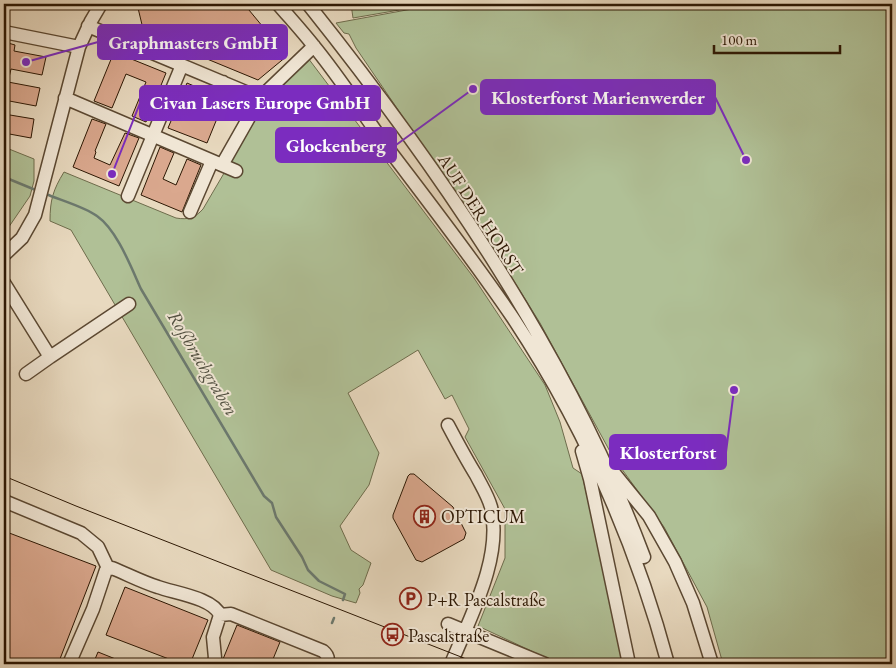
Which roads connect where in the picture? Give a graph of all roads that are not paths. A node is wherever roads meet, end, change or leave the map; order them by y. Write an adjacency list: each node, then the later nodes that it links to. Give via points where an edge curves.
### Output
1 (101, 4): 4 (street)
2 (278, 4): 6 (street, AUF DER HORST)
3 (308, 4): 25 (street, AUF DER HORST, via 385,104 473,230 548,352)
4 (88, 26): 7 (street); 8 (street)
5 (4, 32): 7 (street)
6 (314, 46): 12 (street); 23 (street, AUF DER HORST, via 484,276)
7 (79, 47): 11 (street)
8 (182, 65): 9 (street); 13 (street)
9 (223, 82): 10 (street); 12 (street)
10 (217, 96)
11 (65, 98): 13 (street); 18 (street, via 35,215 26,232)
12 (260, 98): 14 (street)
13 (152, 136): 14 (street); 16 (street)
14 (217, 163): 15 (street); 17 (street)
15 (236, 171)
16 (128, 196)
17 (190, 212)
18 (4, 255)
19 (4, 282): 21 (street)
20 (129, 304): 21 (street)
21 (50, 357): 22 (street)
22 (26, 374)
23 (567, 409): 38 (street, AUF DER HORST, via 590,479); 39 (street, AUF DER HORST, via 630,542)
24 (448, 425): 32 (street, via 491,505 493,526 490,566)
25 (602, 458): 27 (street, AUF DER HORST); 28 (street, AUF DER HORST, via 649,516)
26 (4, 501): 29 (street, via 81,533 98,547)
27 (633, 526): 28 (street, AUF DER HORST, via 637,520 644,520); 40 (street, AUF DER HORST)
28 (657, 532): 41 (street, AUF DER HORST, via 693,603)
29 (108, 568): 30 (street, via 210,604); 33 (street)
30 (220, 615): 34 (street, via 213,636 216,658); 35 (street, via 231,614 322,651 329,660)
31 (448, 624): 32 (street)
32 (465, 630): 36 (street); 37 (street)
33 (69, 664)
34 (213, 664)
35 (327, 664)
36 (451, 664)
37 (545, 664)
38 (629, 664)
39 (668, 664)
40 (677, 664)
41 (712, 664)

